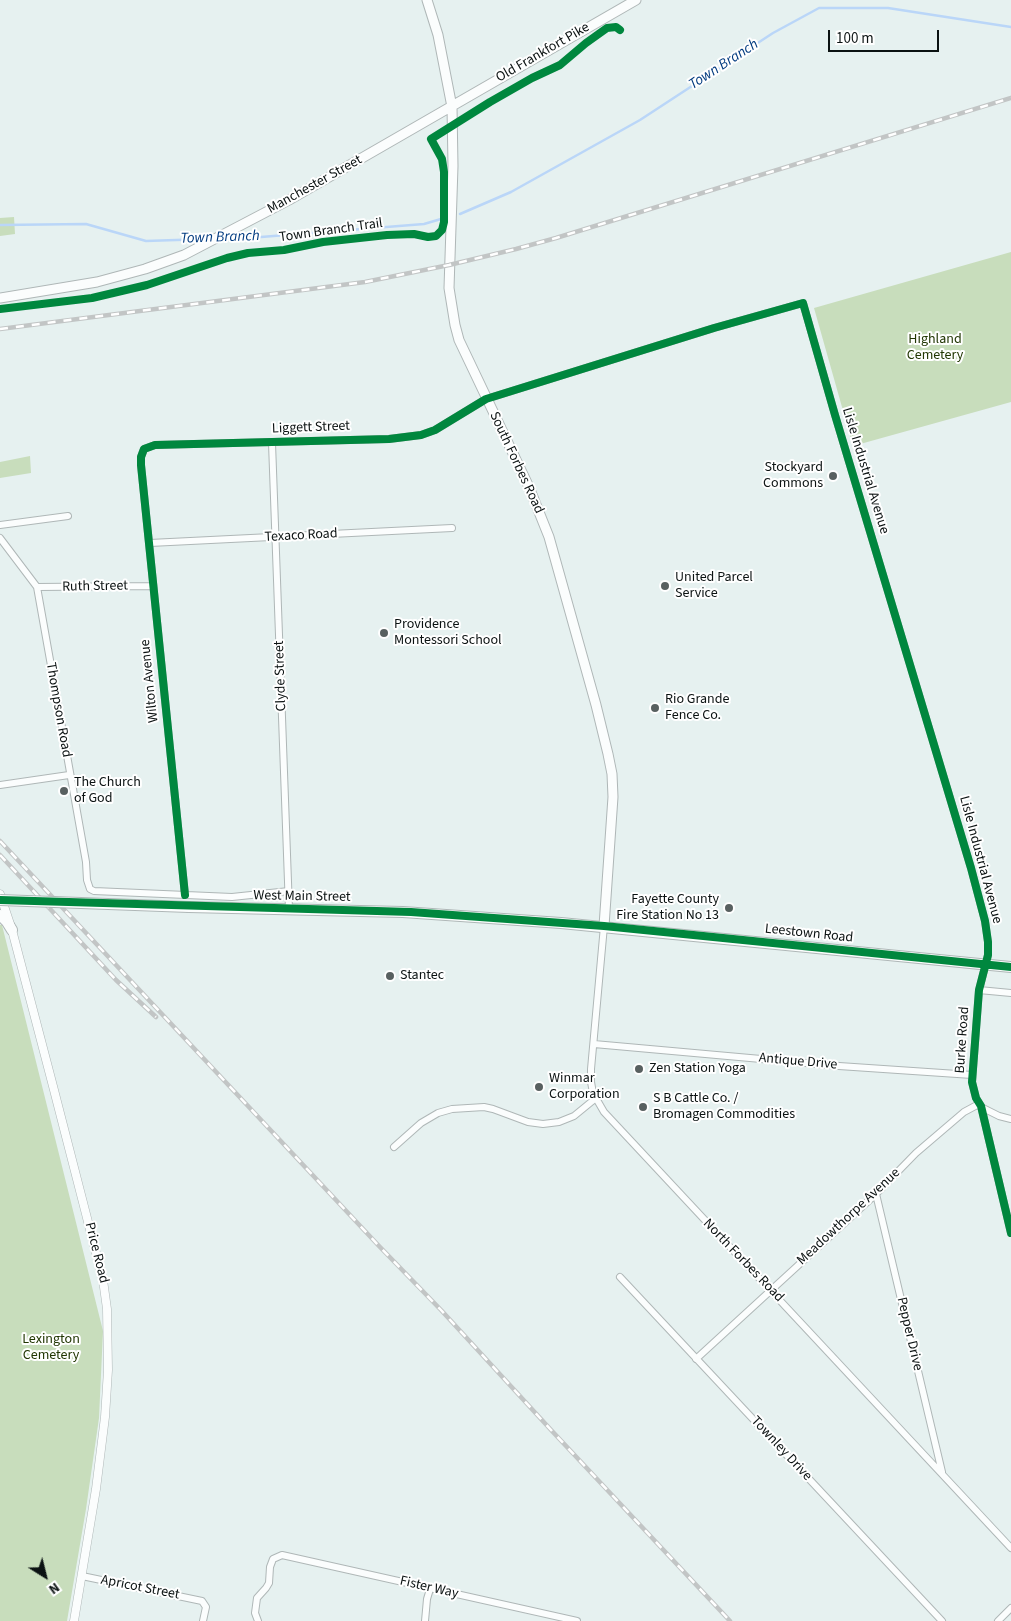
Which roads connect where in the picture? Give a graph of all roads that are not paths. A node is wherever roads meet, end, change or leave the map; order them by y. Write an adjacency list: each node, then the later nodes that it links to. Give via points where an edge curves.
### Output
1 (427, 0): 3 (main road, South Forbes Road, via 438,35)
2 (636, 0): 3 (main road, Old Frankfort Pike)
3 (452, 107): 4 (main road, Manchester Street, via 289,200 184,255 97,282); 5 (main road, South Forbes Road, via 451,306 459,340)
4 (0, 298)
5 (486, 399): 6 (street, Liggett Street, via 435,430 408,437); 24 (main road, South Forbes Road, via 529,487 549,537 608,754 613,798); 26 (street, Lisle Industrial Avenue, via 802,304 972,871 988,942)
6 (272, 443): 7 (street, Liggett Street, via 155,445 142,452); 11 (street, Clyde Street)
7 (141, 465): 13 (street, Wilton Avenue)
8 (68, 516): 9 (street)
9 (0, 525)
10 (452, 528): 11 (street, Texaco Road)
11 (276, 537): 13 (street, Texaco Road); 18 (street, Clyde Street)
12 (0, 538): 15 (street, Thompson Road)
13 (150, 543): 14 (street, Wilton Avenue)
14 (153, 586): 15 (street, Ruth Street); 20 (street, Wilton Avenue)
15 (37, 587): 16 (street, Thompson Road)
16 (70, 775): 17 (street); 20 (street, Thompson Road, via 90,889 94,892)
17 (0, 785)
18 (289, 891): 20 (street, via 232,897); 22 (street, Clyde Street)
19 (0, 894): 25 (street, Price Road)
20 (185, 895)
21 (0, 900): 22 (main road, West Main Street, bridge)
22 (289, 909): 24 (main road, West Main Street, via 411,912)
23 (0, 915): 25 (main road)
24 (604, 926): 26 (main road, Leestown Road); 30 (street, North Forbes Road)
25 (12, 930): 43 (street, Price Road, via 103,1280 107,1309 105,1417)
26 (986, 965): 27 (main road, Leestown Road); 28 (street, Burke Road)
27 (1011, 967)
28 (979, 990): 29 (street); 31 (street, Burke Road)
29 (1011, 993)
30 (594, 1044): 31 (street, Antique Drive, via 839,1066); 32 (street, North Forbes Road, via 591,1082)
31 (972, 1074): 33 (street, Burke Road, via 974,1091)
32 (596, 1098): 35 (street, via 574,1116 543,1124 484,1107 452,1109 421,1123); 39 (street, North Forbes Road, via 631,1143)
33 (981, 1106): 34 (street); 36 (street, Meadowthorpe Avenue, via 973,1106 964,1112 916,1153); 37 (street, Burke Road)
34 (1011, 1119)
35 (394, 1146)
36 (876, 1194): 39 (street, Meadowthorpe Avenue); 41 (street, Pepper Drive)
37 (1011, 1233)
38 (620, 1277): 40 (street, Townley Drive)
39 (771, 1290): 40 (street, Meadowthorpe Avenue); 41 (street, North Forbes Road)
40 (696, 1359): 51 (street, Townley Drive)
41 (942, 1473): 42 (street, North Forbes Road)
42 (1011, 1548)
43 (82, 1576): 46 (street, Price Road); 47 (street, Apricot Street, via 199,1600 206,1607)
44 (430, 1589): 48 (street, Fister Way, via 282,1555 273,1559 269,1583 257,1598 255,1609); 49 (street); 50 (street, Fister Way)
45 (1011, 1608): 52 (street)
46 (74, 1621)
47 (203, 1621)
48 (259, 1621)
49 (425, 1621)
50 (577, 1621)
51 (942, 1621)
52 (998, 1621)

